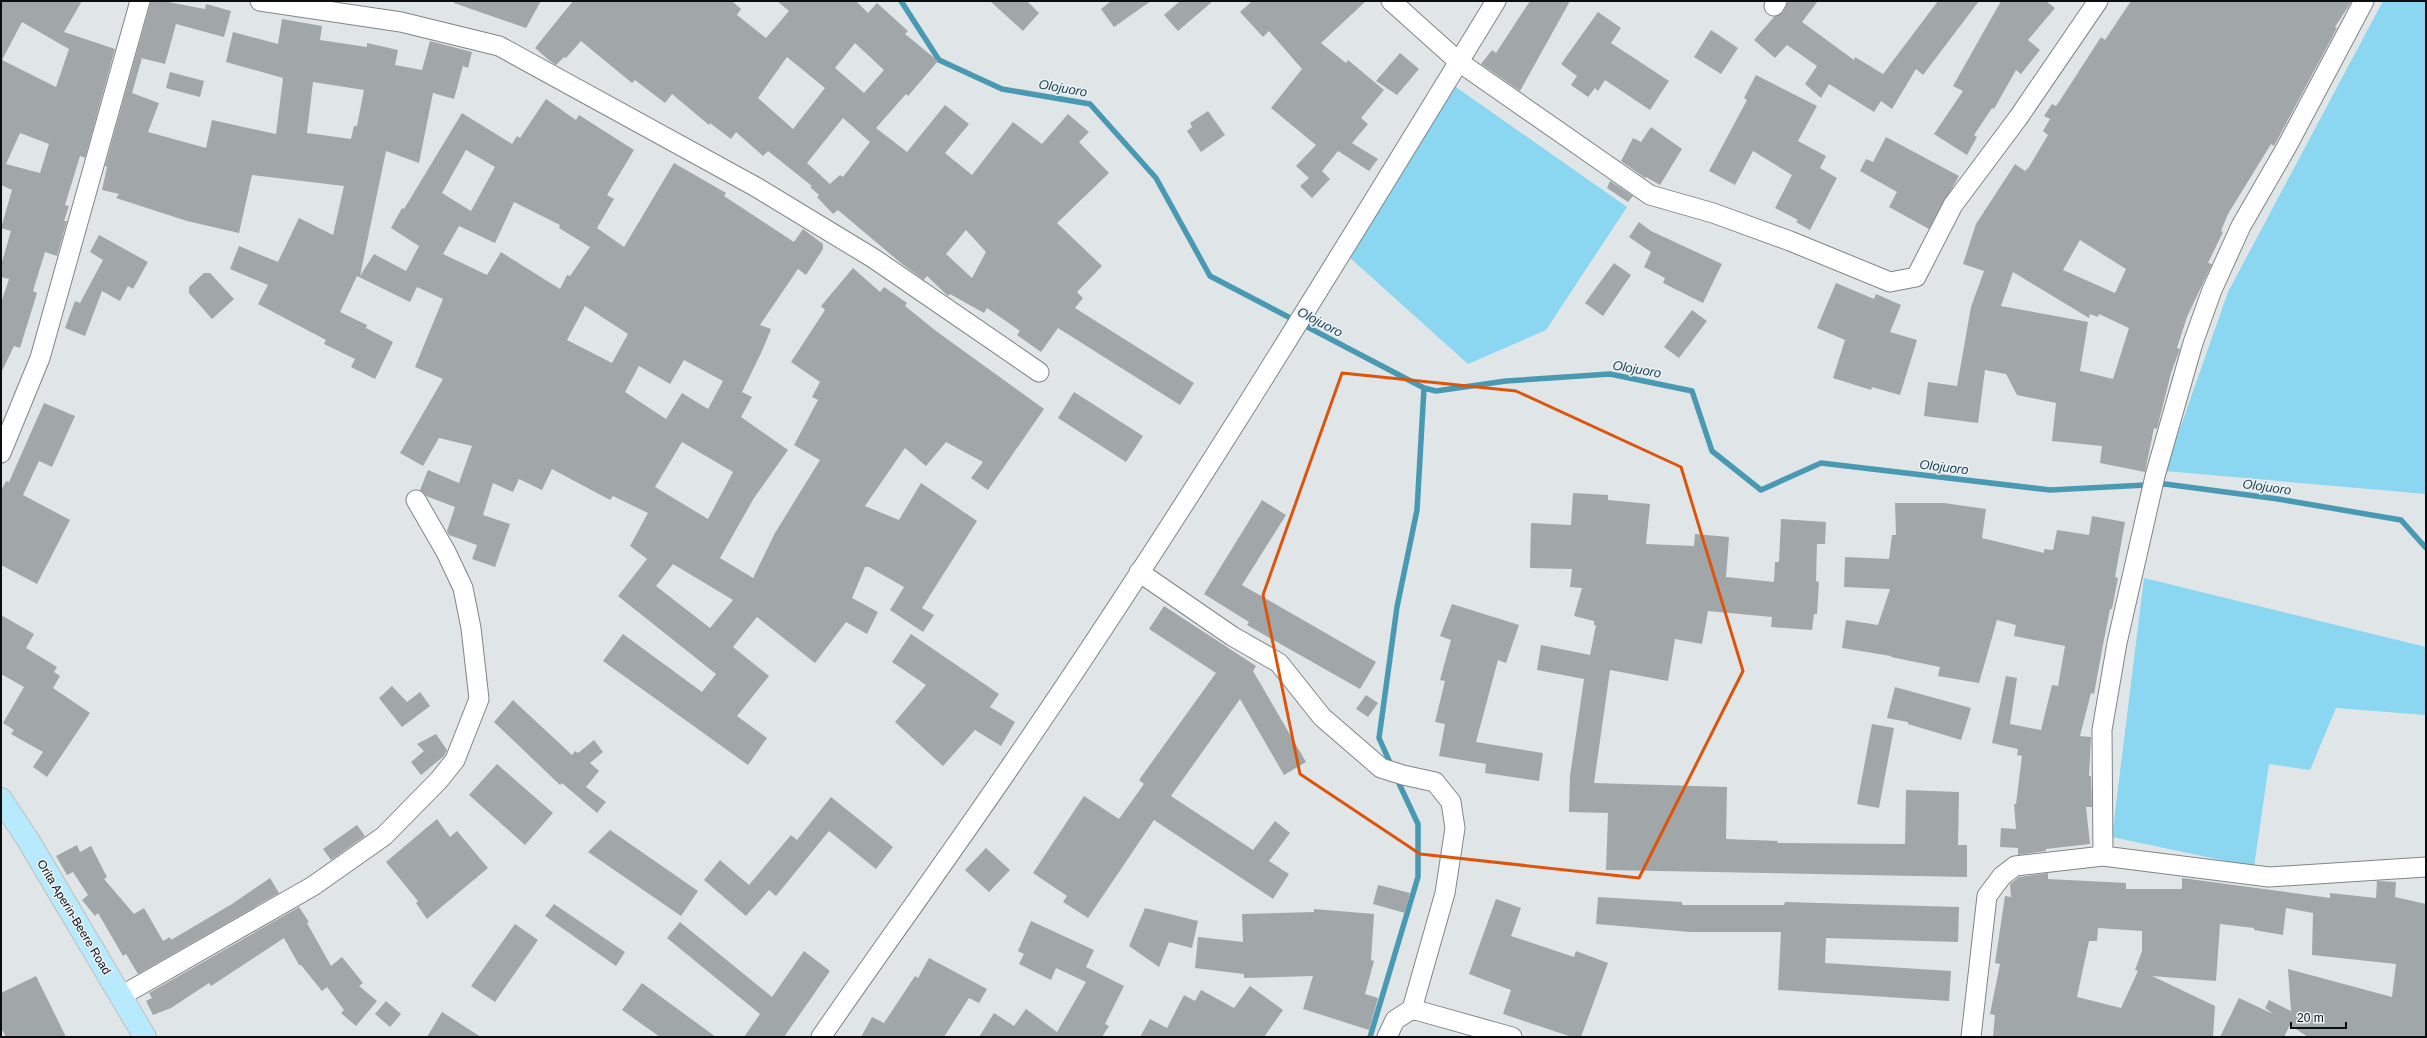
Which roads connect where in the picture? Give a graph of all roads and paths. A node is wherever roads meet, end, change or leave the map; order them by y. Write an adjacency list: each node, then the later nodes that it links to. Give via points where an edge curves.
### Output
1 (140, 1): 9 (street, via 40,358)
2 (260, 1): 8 (street, via 401,22 499,46 763,191 873,258)
3 (1391, 1): 7 (street)
4 (1496, 1): 7 (street)
5 (2098, 1): 7 (street, via 2018,118 1953,205 1916,277 1890,282 1790,241 1713,213 1650,194)
6 (2364, 1): 13 (street, via 2241,226 2212,290 2192,343 2155,476 2117,643 2102,730)
7 (1459, 62): 11 (street, via 1296,327)
8 (1039, 372)
9 (1, 453)
10 (416, 500): 15 (street, via 463,588 471,628 479,699 455,760 384,836 313,886)
11 (1139, 572): 16 (street, via 1232,636 1279,664 1322,717 1381,768 1435,782 1451,802 1455,828 1445,893); 18 (street, via 1010,767)
12 (1, 799): 15 (main road, Orita Aperin-Beere Road)
13 (2103, 856): 14 (street, via 2270,877); 21 (street, via 2015,866 2002,876 1987,896)
14 (2426, 867)
15 (121, 996): 17 (main road, Orita Aperin-Beere Road)
16 (1412, 1009): 19 (street, via 1395,1020); 20 (street)
17 (145, 1037)
18 (821, 1037)
19 (1387, 1037)
20 (1512, 1037)
21 (1971, 1037)

